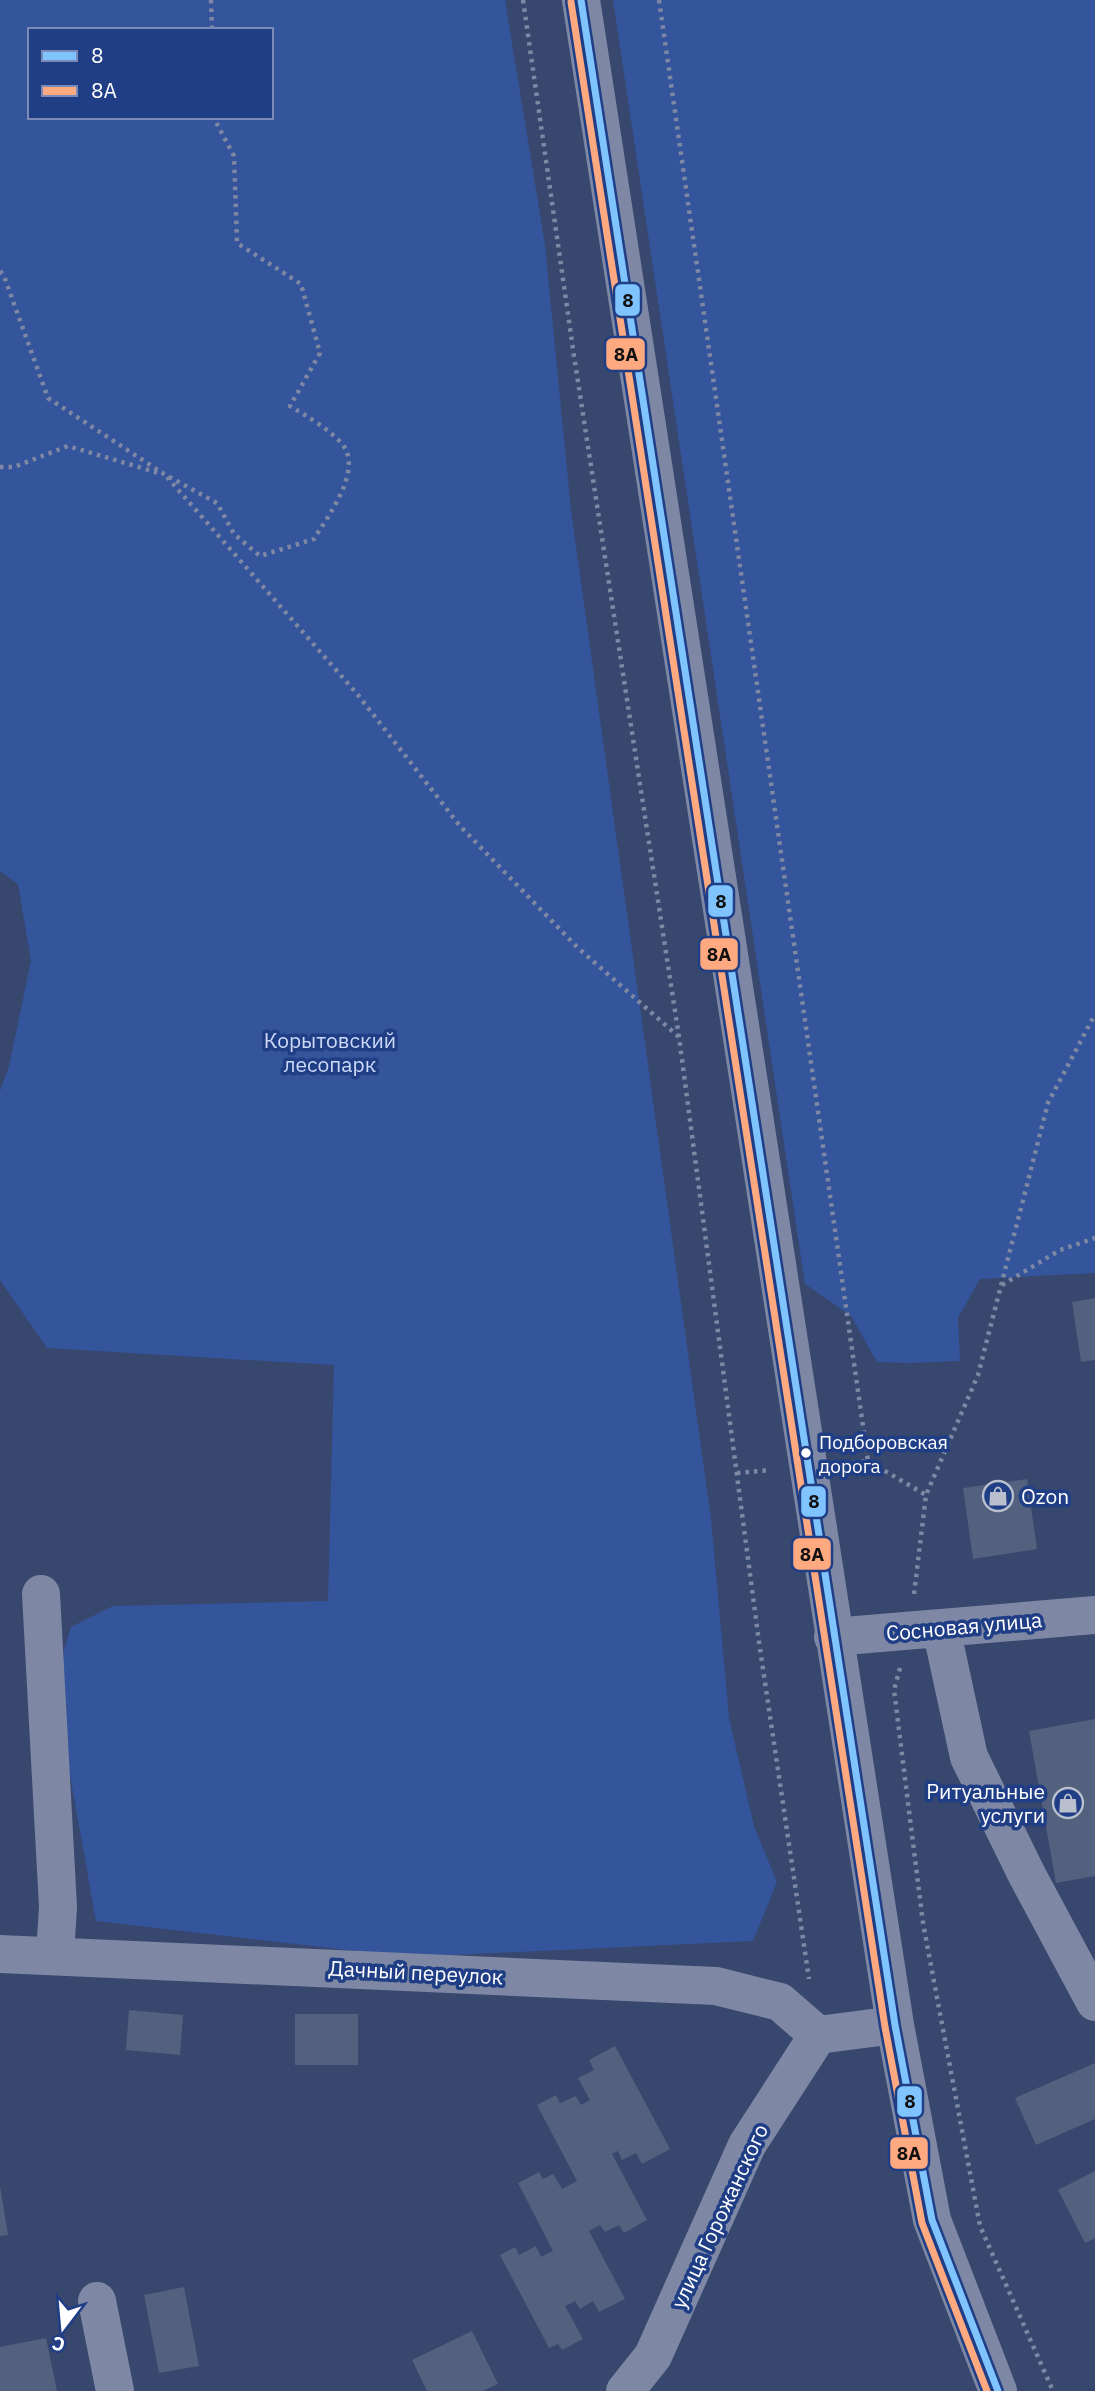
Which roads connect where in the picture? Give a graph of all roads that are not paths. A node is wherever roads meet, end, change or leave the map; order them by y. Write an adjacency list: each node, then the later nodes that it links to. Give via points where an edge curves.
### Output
1 (580, 0): 5 (street)
2 (41, 1594): 7 (street, via 58,1907)
3 (1095, 1615): 4 (street, Сосновая улица)
4 (925, 1629): 5 (street, Сосновая улица); 8 (street, via 969,1757)
5 (833, 1637): 9 (street)
6 (0, 1954): 7 (street, Дачный переулок)
7 (55, 1955): 10 (street, Дачный переулок, via 716,1986 780,2002)
8 (1095, 2002)
9 (895, 2025): 10 (street); 14 (street, via 932,2220)
10 (818, 2035): 13 (street, улица Горожанского, via 747,2145 653,2356)
11 (97, 2301): 12 (street)
12 (115, 2391)
13 (625, 2391)
14 (998, 2391)

